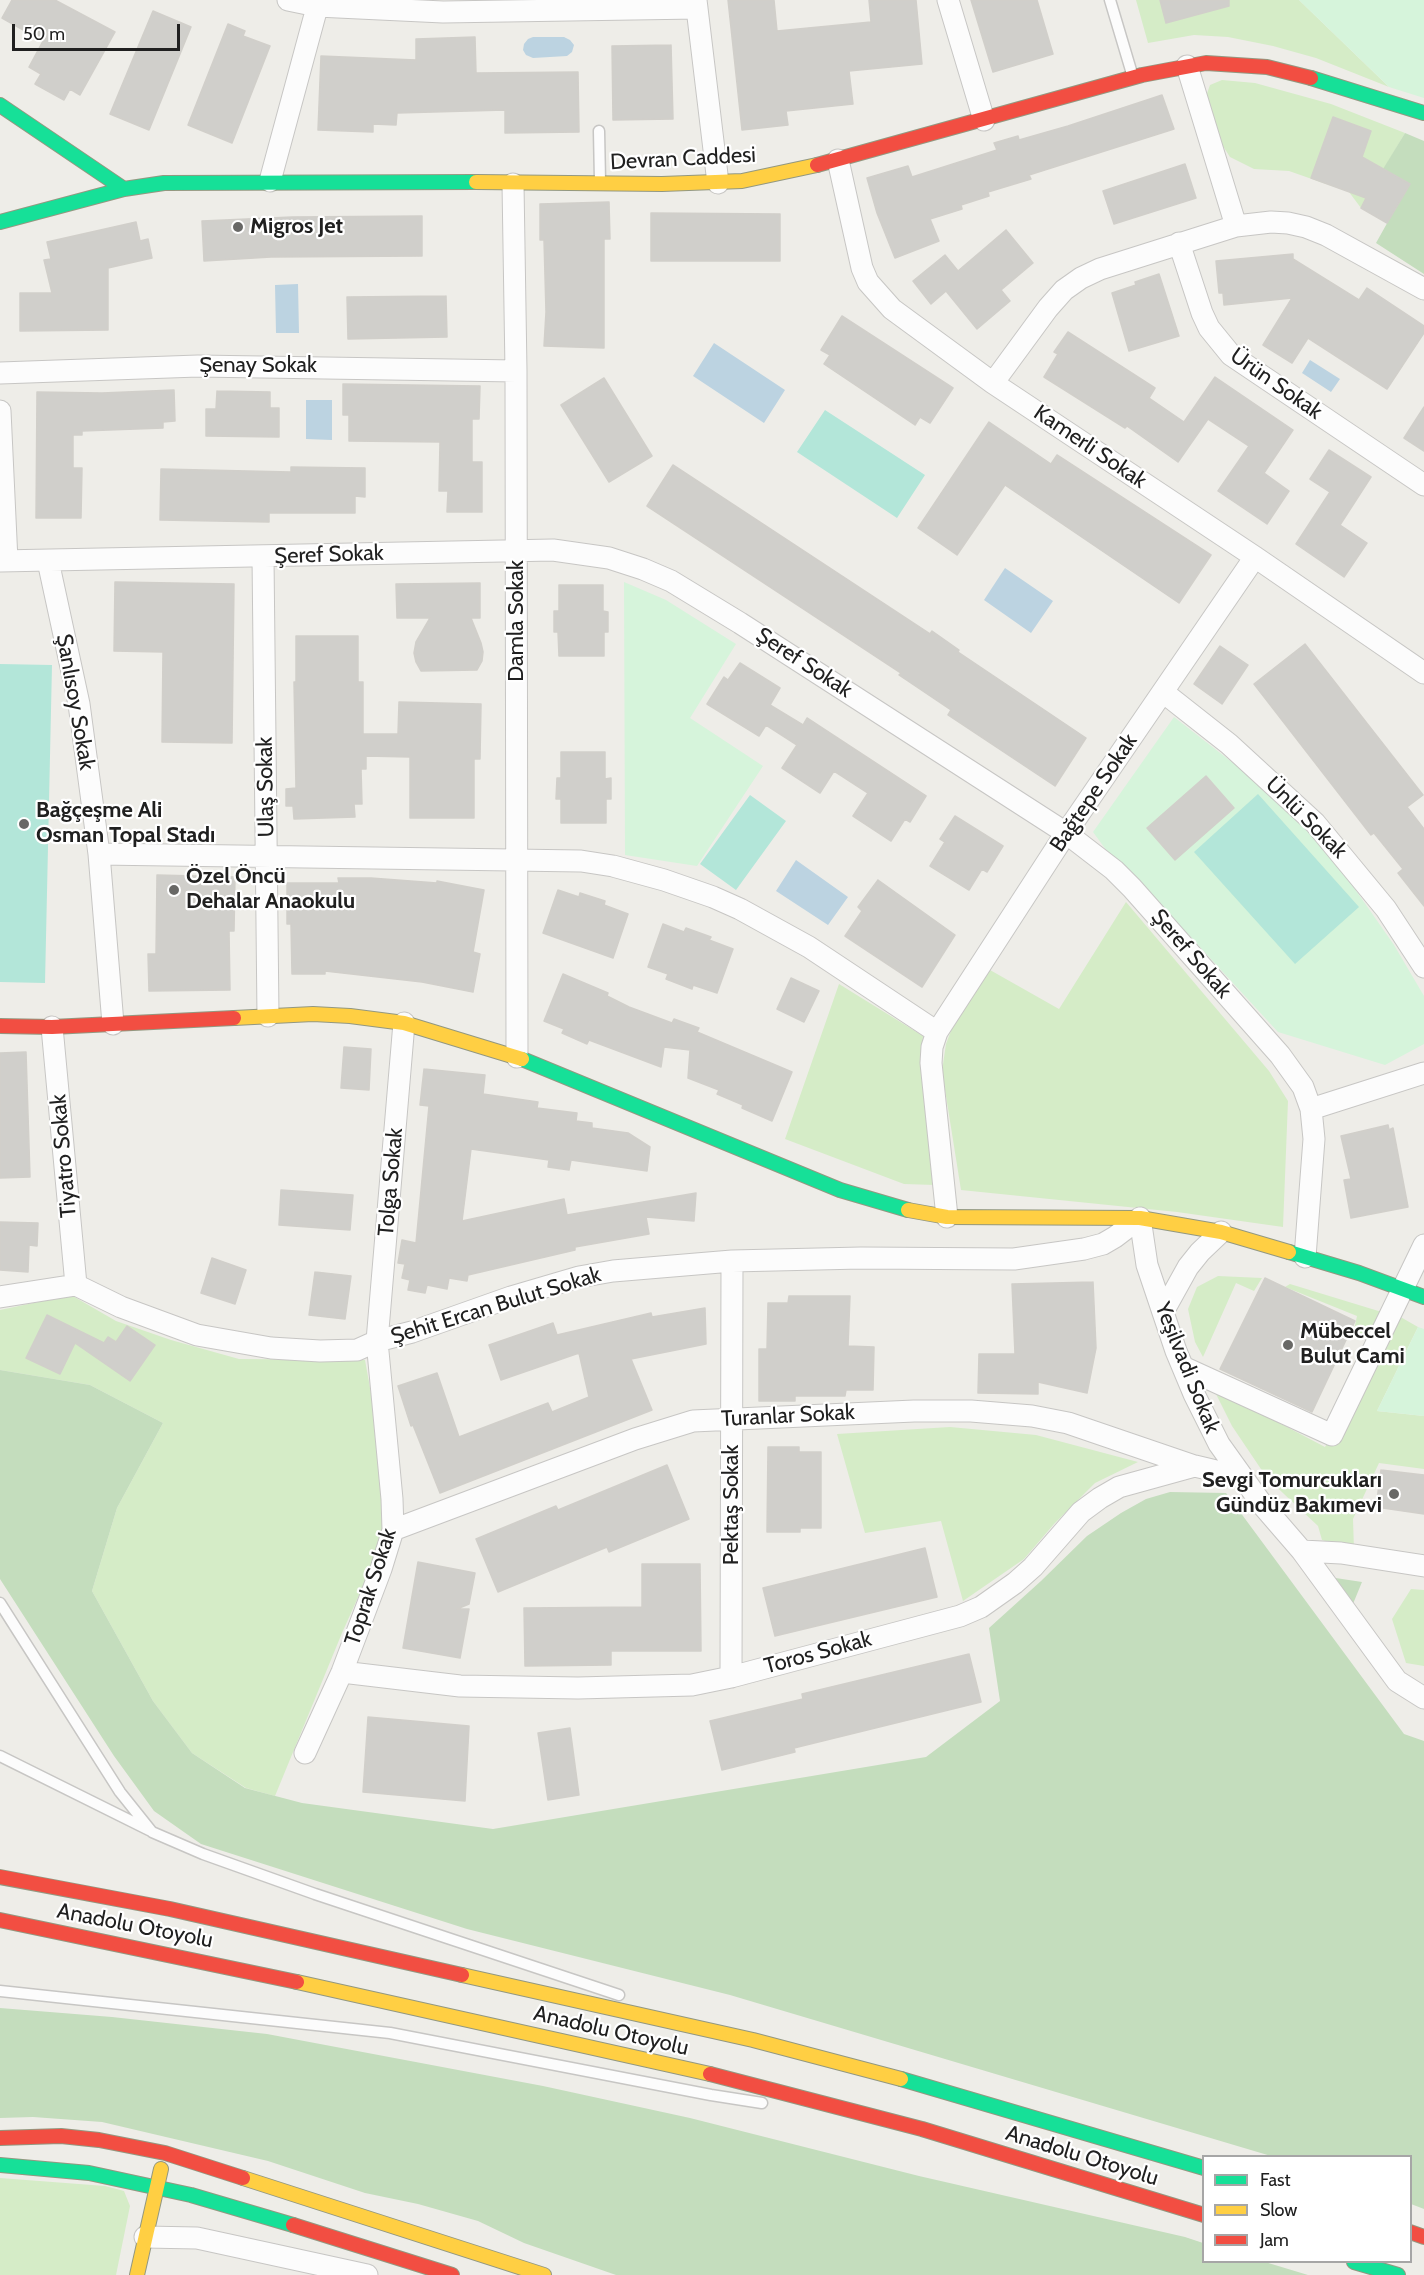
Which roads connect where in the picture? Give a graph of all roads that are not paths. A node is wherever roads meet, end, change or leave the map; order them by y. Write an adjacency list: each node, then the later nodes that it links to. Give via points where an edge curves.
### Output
1 (288, 0): 4 (street)
2 (948, 0): 10 (street)
3 (1110, 0): 7 (lane)
4 (318, 3): 5 (street, via 443,12); 13 (street)
5 (696, 4): 14 (street)
6 (1186, 66): 7 (main road, Devran Caddesi); 9 (main road, Devran Caddesi, via 1206,63 1267,67); 19 (street)
7 (1134, 78): 10 (main road, Devran Caddesi)
8 (0, 105): 17 (main road)
9 (1424, 113)
10 (984, 120): 12 (main road, Devran Caddesi)
11 (599, 131): 16 (lane)
12 (838, 160): 14 (main road, Devran Caddesi, via 767,177); 24 (street, Kamerli Sokak, via 868,282 892,309)
13 (270, 181): 15 (main road, Devran Caddesi); 17 (main road, Devran Caddesi, via 164,183)
14 (718, 183): 16 (main road, Devran Caddesi)
15 (513, 184): 16 (main road, Devran Caddesi); 22 (street, Damla Sokak)
16 (600, 184)
17 (124, 189): 18 (main road, Devran Caddesi)
18 (0, 222)
19 (1236, 226): 20 (street); 21 (street, via 1288,222 1306,227)
20 (1179, 243): 24 (street, via 1100,269 1064,290); 26 (street, Ürün Sokak, via 1202,313 1231,355)
21 (1424, 289)
22 (516, 371): 23 (street, Şenay Sokak, via 198,366); 27 (street, Damla Sokak)
23 (0, 373)
24 (993, 383): 29 (street, Kamerli Sokak)
25 (0, 411): 30 (street)
26 (1424, 485)
27 (516, 550): 28 (street, Şeref Sokak); 34 (street, Şeref Sokak, via 553,550 609,558 671,581); 37 (street, Damla Sokak)
28 (263, 557): 31 (street, Şeref Sokak); 36 (street, Ulaş Sokak)
29 (1255, 557): 32 (street, Kamerli Sokak); 33 (street, Bağtepe Sokak)
30 (3, 561): 31 (street, Şeref Sokak)
31 (48, 561): 35 (street, Şanlısoy Sokak, via 79,704)
32 (1424, 673)
33 (1163, 692): 34 (street, Bağtepe Sokak); 38 (street, Ünlü Sokak, via 1229,744 1316,823 1386,909)
34 (1066, 832): 44 (street, Bağtepe Sokak); 47 (street, Şeref Sokak, via 1114,870 1150,908 1280,1055 1303,1087)
35 (99, 854): 36 (street); 41 (street, Şanlısoy Sokak)
36 (267, 856): 37 (street); 39 (street, Ulaş Sokak)
37 (518, 861): 44 (street, via 581,861 613,866 713,897 801,942); 45 (street, Damla Sokak)
38 (1424, 967)
39 (268, 1016): 40 (main road, via 313,1014); 41 (main road)
40 (404, 1023): 45 (main road); 59 (street, Tolga Sokak)
41 (113, 1024): 43 (main road)
42 (0, 1026): 43 (main road)
43 (52, 1027): 54 (street, Tiyatro Sokak)
44 (937, 1032): 48 (street, Bağtepe Sokak, via 931,1064)
45 (517, 1057): 48 (main road, via 840,1190 905,1210)
46 (1424, 1073): 47 (street)
47 (1311, 1109): 52 (street, Şeref Sokak, via 1314,1139)
48 (947, 1217): 49 (main road)
49 (1140, 1218): 50 (main road); 53 (street, Şehit Ercan Bulut Sokak, via 1103,1244 1014,1259); 58 (street, Yeşilvadi Sokak, via 1147,1265)
50 (1221, 1232): 52 (main road); 58 (street, via 1188,1267)
51 (1424, 1245): 55 (street)
52 (1305, 1257): 55 (main road)
53 (732, 1261): 59 (street, Şehit Ercan Bulut Sokak, via 579,1277); 61 (street, Pektaş Sokak)
54 (76, 1285): 57 (street); 59 (street, Şehit Ercan Bulut Sokak, via 196,1335 271,1348 320,1351 357,1350)
55 (1403, 1289): 56 (main road); 60 (street, via 1332,1435)
56 (1424, 1297)
57 (0, 1298)
58 (1163, 1312): 60 (street, Yeşilvadi Sokak)
59 (377, 1341): 64 (street, Toprak Sokak)
60 (1183, 1367): 63 (street, Yeşilvadi Sokak, via 1206,1421)
61 (733, 1419): 62 (street, Turanlar Sokak, via 914,1410 1032,1416 1068,1423); 64 (street, Turanlar Sokak, via 693,1421 666,1428); 69 (street, Pektaş Sokak)
62 (1195, 1466): 63 (street, Toros Sokak); 69 (street, Toros Sokak, via 1119,1487 1100,1498 1081,1512 1033,1567 981,1607 960,1616)
63 (1241, 1477): 65 (street, Yeşilvadi Sokak)
64 (393, 1530): 68 (street, Toprak Sokak)
65 (1302, 1551): 66 (street); 70 (street, Yeşilvadi Sokak)
66 (1424, 1566)
67 (0, 1603): 75 (lane, via 120,1792)
68 (342, 1672): 69 (street, Toros Sokak, via 460,1686 578,1688 692,1685); 73 (street, Toprak Sokak)
69 (731, 1677)
70 (1396, 1681): 71 (street); 72 (street, Yeşilvadi Sokak)
71 (1424, 1685)
72 (1424, 1698)
73 (305, 1753)
74 (0, 1756): 75 (lane)
75 (152, 1832): 79 (lane, via 315,1894)
76 (0, 1877): 81 (main road, Anadolu Otoyolu, via 170,1909)
77 (0, 1920): 84 (main road, Anadolu Otoyolu, via 219,1964 713,2075)
78 (0, 1991): 82 (lane, via 390,2033)
79 (630, 1998)
80 (652, 2006): 81 (lane)
81 (753, 2040): 88 (main road, Anadolu Otoyolu, via 920,2084)
82 (770, 2105)
83 (805, 2110): 84 (lane)
84 (922, 2129): 92 (main road, Anadolu Otoyolu)
85 (0, 2138): 86 (main road, via 61,2136)
86 (165, 2153): 89 (main road); 99 (main road)
87 (0, 2166): 89 (main road, via 89,2173)
88 (1202, 2168)
89 (157, 2187): 90 (main road); 94 (main road)
90 (204, 2198): 91 (main road); 98 (main road)
91 (183, 2206)
92 (1202, 2215)
93 (162, 2217): 94 (main road)
94 (146, 2237): 96 (main road); 97 (street, via 197,2238)
95 (1357, 2263): 100 (main road)
96 (137, 2275)
97 (367, 2275)
98 (452, 2275)
99 (544, 2275)
100 (1398, 2275)

